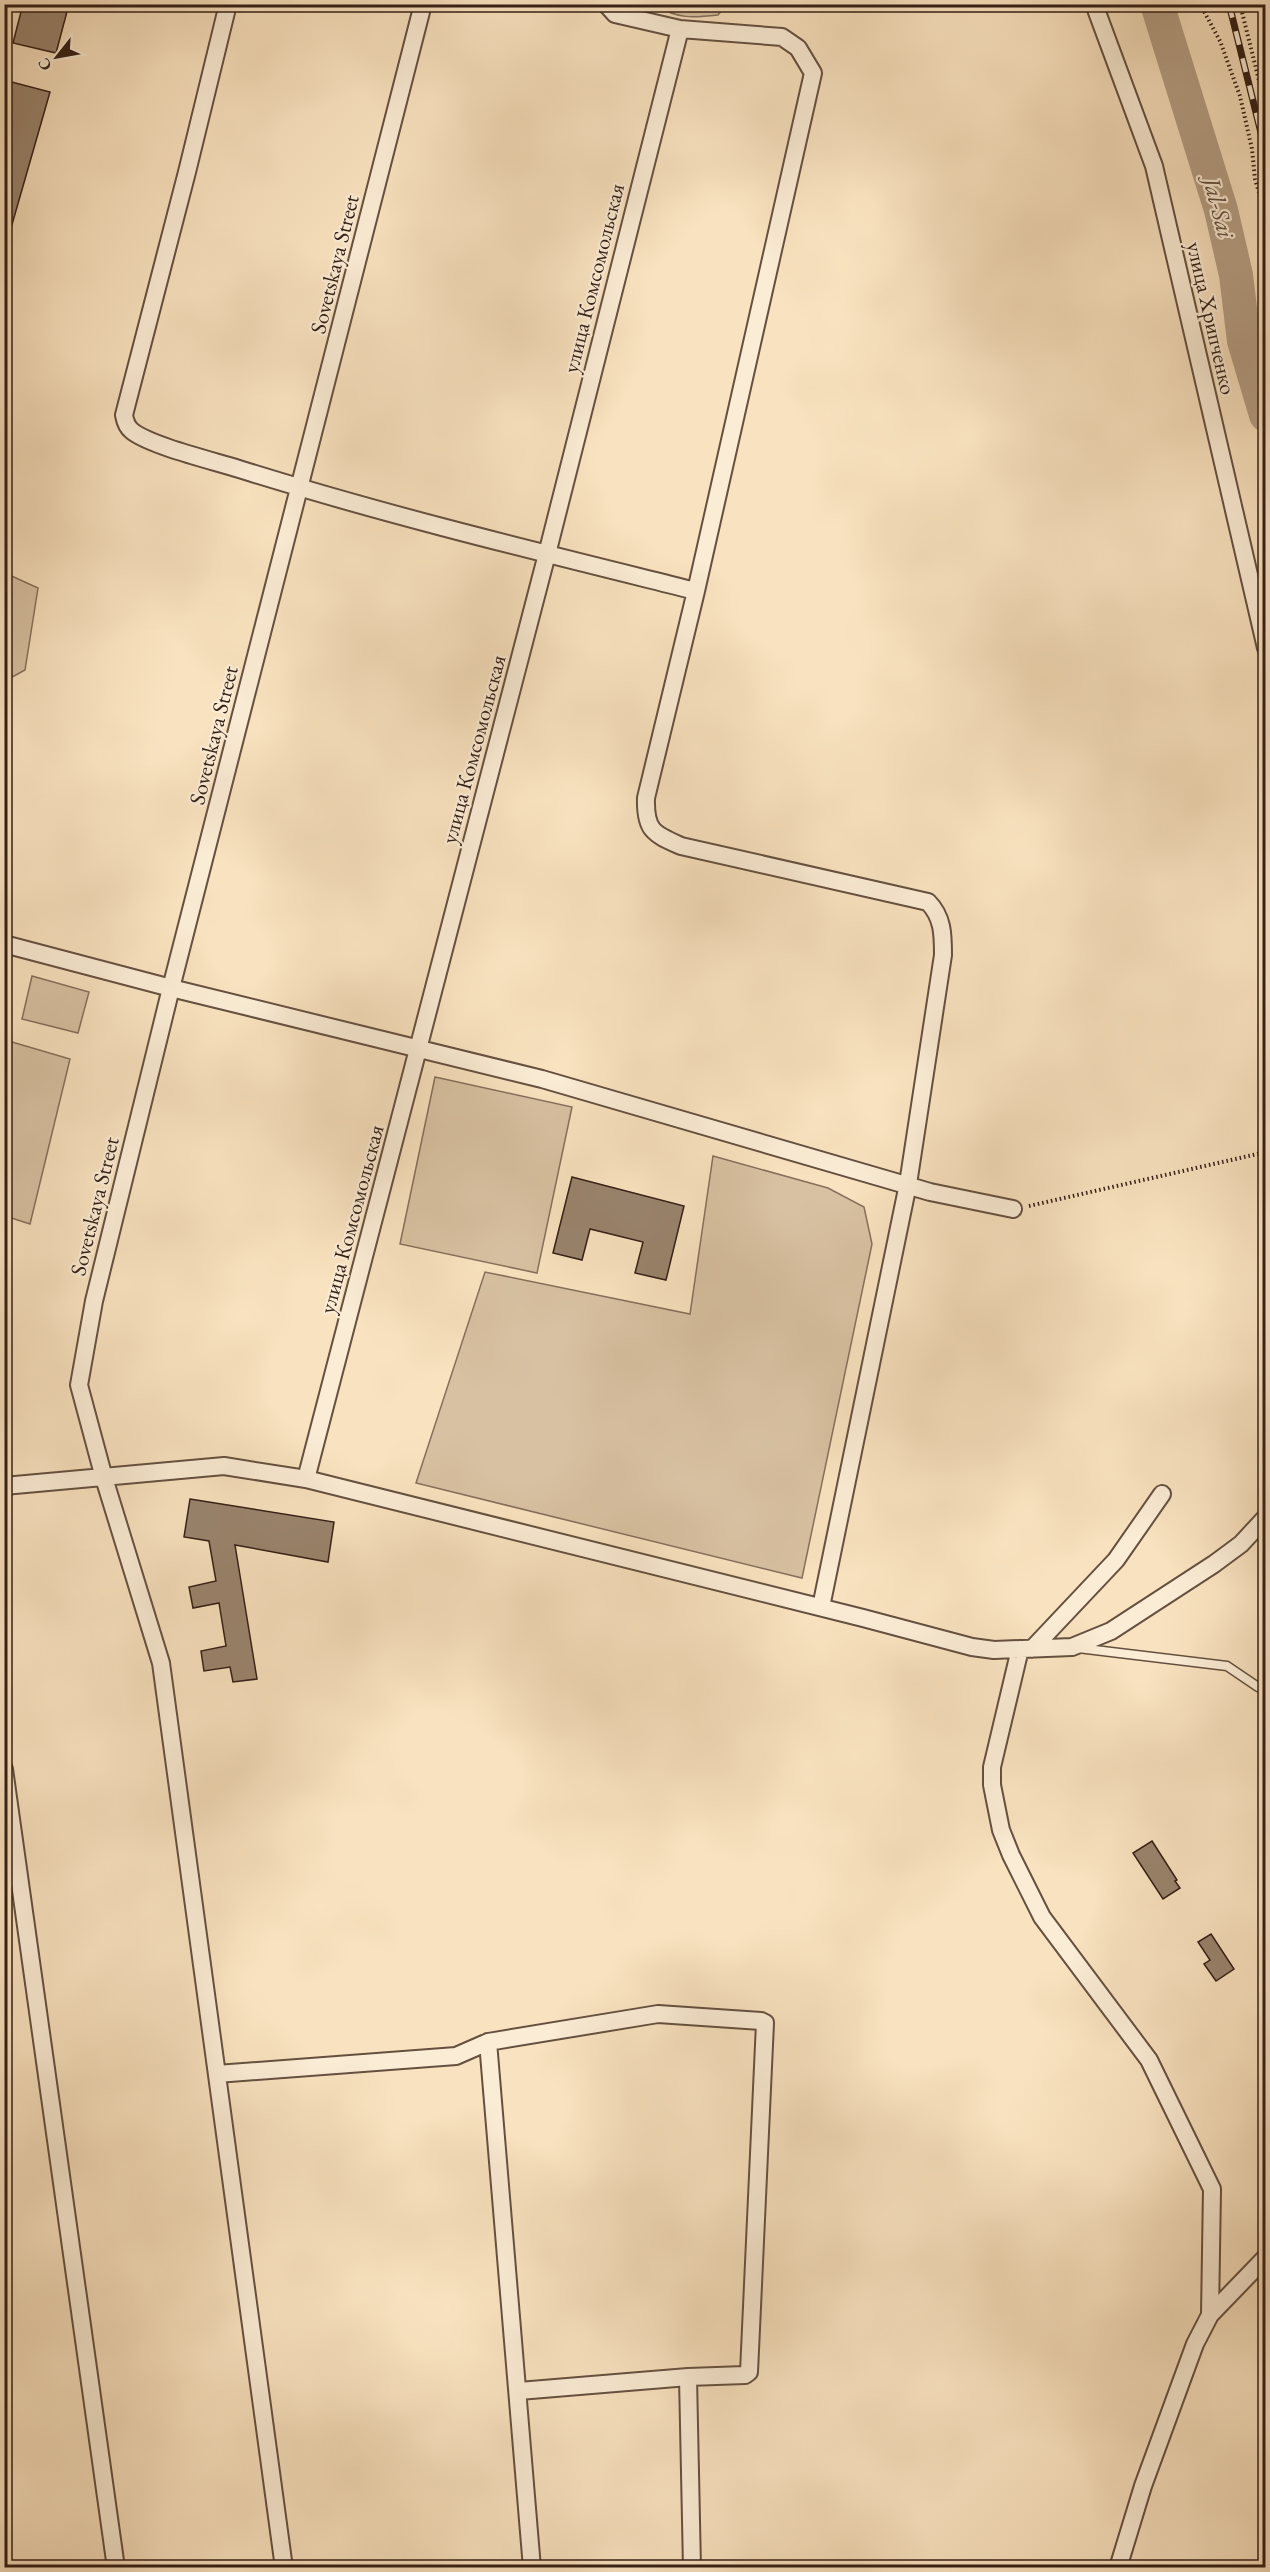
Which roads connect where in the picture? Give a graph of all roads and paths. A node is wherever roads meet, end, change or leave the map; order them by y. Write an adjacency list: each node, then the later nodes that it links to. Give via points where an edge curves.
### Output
1 (228, 4): 10 (street, via 124,416 132,432 159,444)
2 (423, 4): 10 (street, Sovetskaya Street)
3 (606, 4): 7 (street, via 615,14)
4 (1094, 4): 13 (street, улица Хрипченко, via 1154,166)
5 (1200, 4): 9 (path, via 1220,41 1240,96)
6 (1240, 4): 8 (path)
7 (680, 29): 11 (street, улица Комсомольская); 12 (street, via 782,37 798,48 813,73)
8 (1266, 109)
9 (1266, 216)
10 (300, 488): 11 (street); 15 (street, Sovetskaya Street)
11 (547, 554): 12 (street); 16 (street, улица Комсомольская)
12 (696, 591): 18 (street, via 646,798 645,816 657,835 681,846 928,902 934,908 939,916 943,955)
13 (1266, 648)
14 (4, 944): 15 (street)
15 (171, 988): 16 (street); 20 (street, Sovetskaya Street, via 94,1301 79,1384)
16 (418, 1048): 18 (street, via 542,1079); 21 (street, улица Комсомольская)
17 (1266, 1152): 19 (path)
18 (908, 1185): 19 (street); 25 (street)
19 (1013, 1209)
20 (104, 1478): 21 (street, via 224,1466); 22 (street); 31 (street, Sovetskaya Street, via 161,1663)
21 (306, 1479): 25 (street)
22 (4, 1486)
23 (1162, 1494): 27 (street, via 1116,1560)
24 (1266, 1517): 26 (street, via 1241,1544 1214,1564 1111,1631)
25 (821, 1607): 27 (street, via 972,1647)
26 (1072, 1647): 27 (street); 28 (lane, via 1227,1666)
27 (1026, 1649): 33 (street, via 992,1767 1001,1830 1042,1917 1149,2060 1212,2189)
28 (1258, 1687)
29 (4, 1769): 36 (street)
30 (488, 2042): 31 (street, via 456,2056); 34 (street, via 658,2014 765,2023 750,2368 746,2375); 35 (street)
31 (217, 2074): 37 (street, Sovetskaya Street)
32 (1266, 2257): 33 (street)
33 (1210, 2315): 40 (street, via 1195,2343 1143,2486)
34 (688, 2377): 35 (street); 39 (street)
35 (519, 2391): 38 (street)
36 (116, 2568)
37 (284, 2568)
38 (532, 2568)
39 (692, 2568)
40 (1118, 2568)

